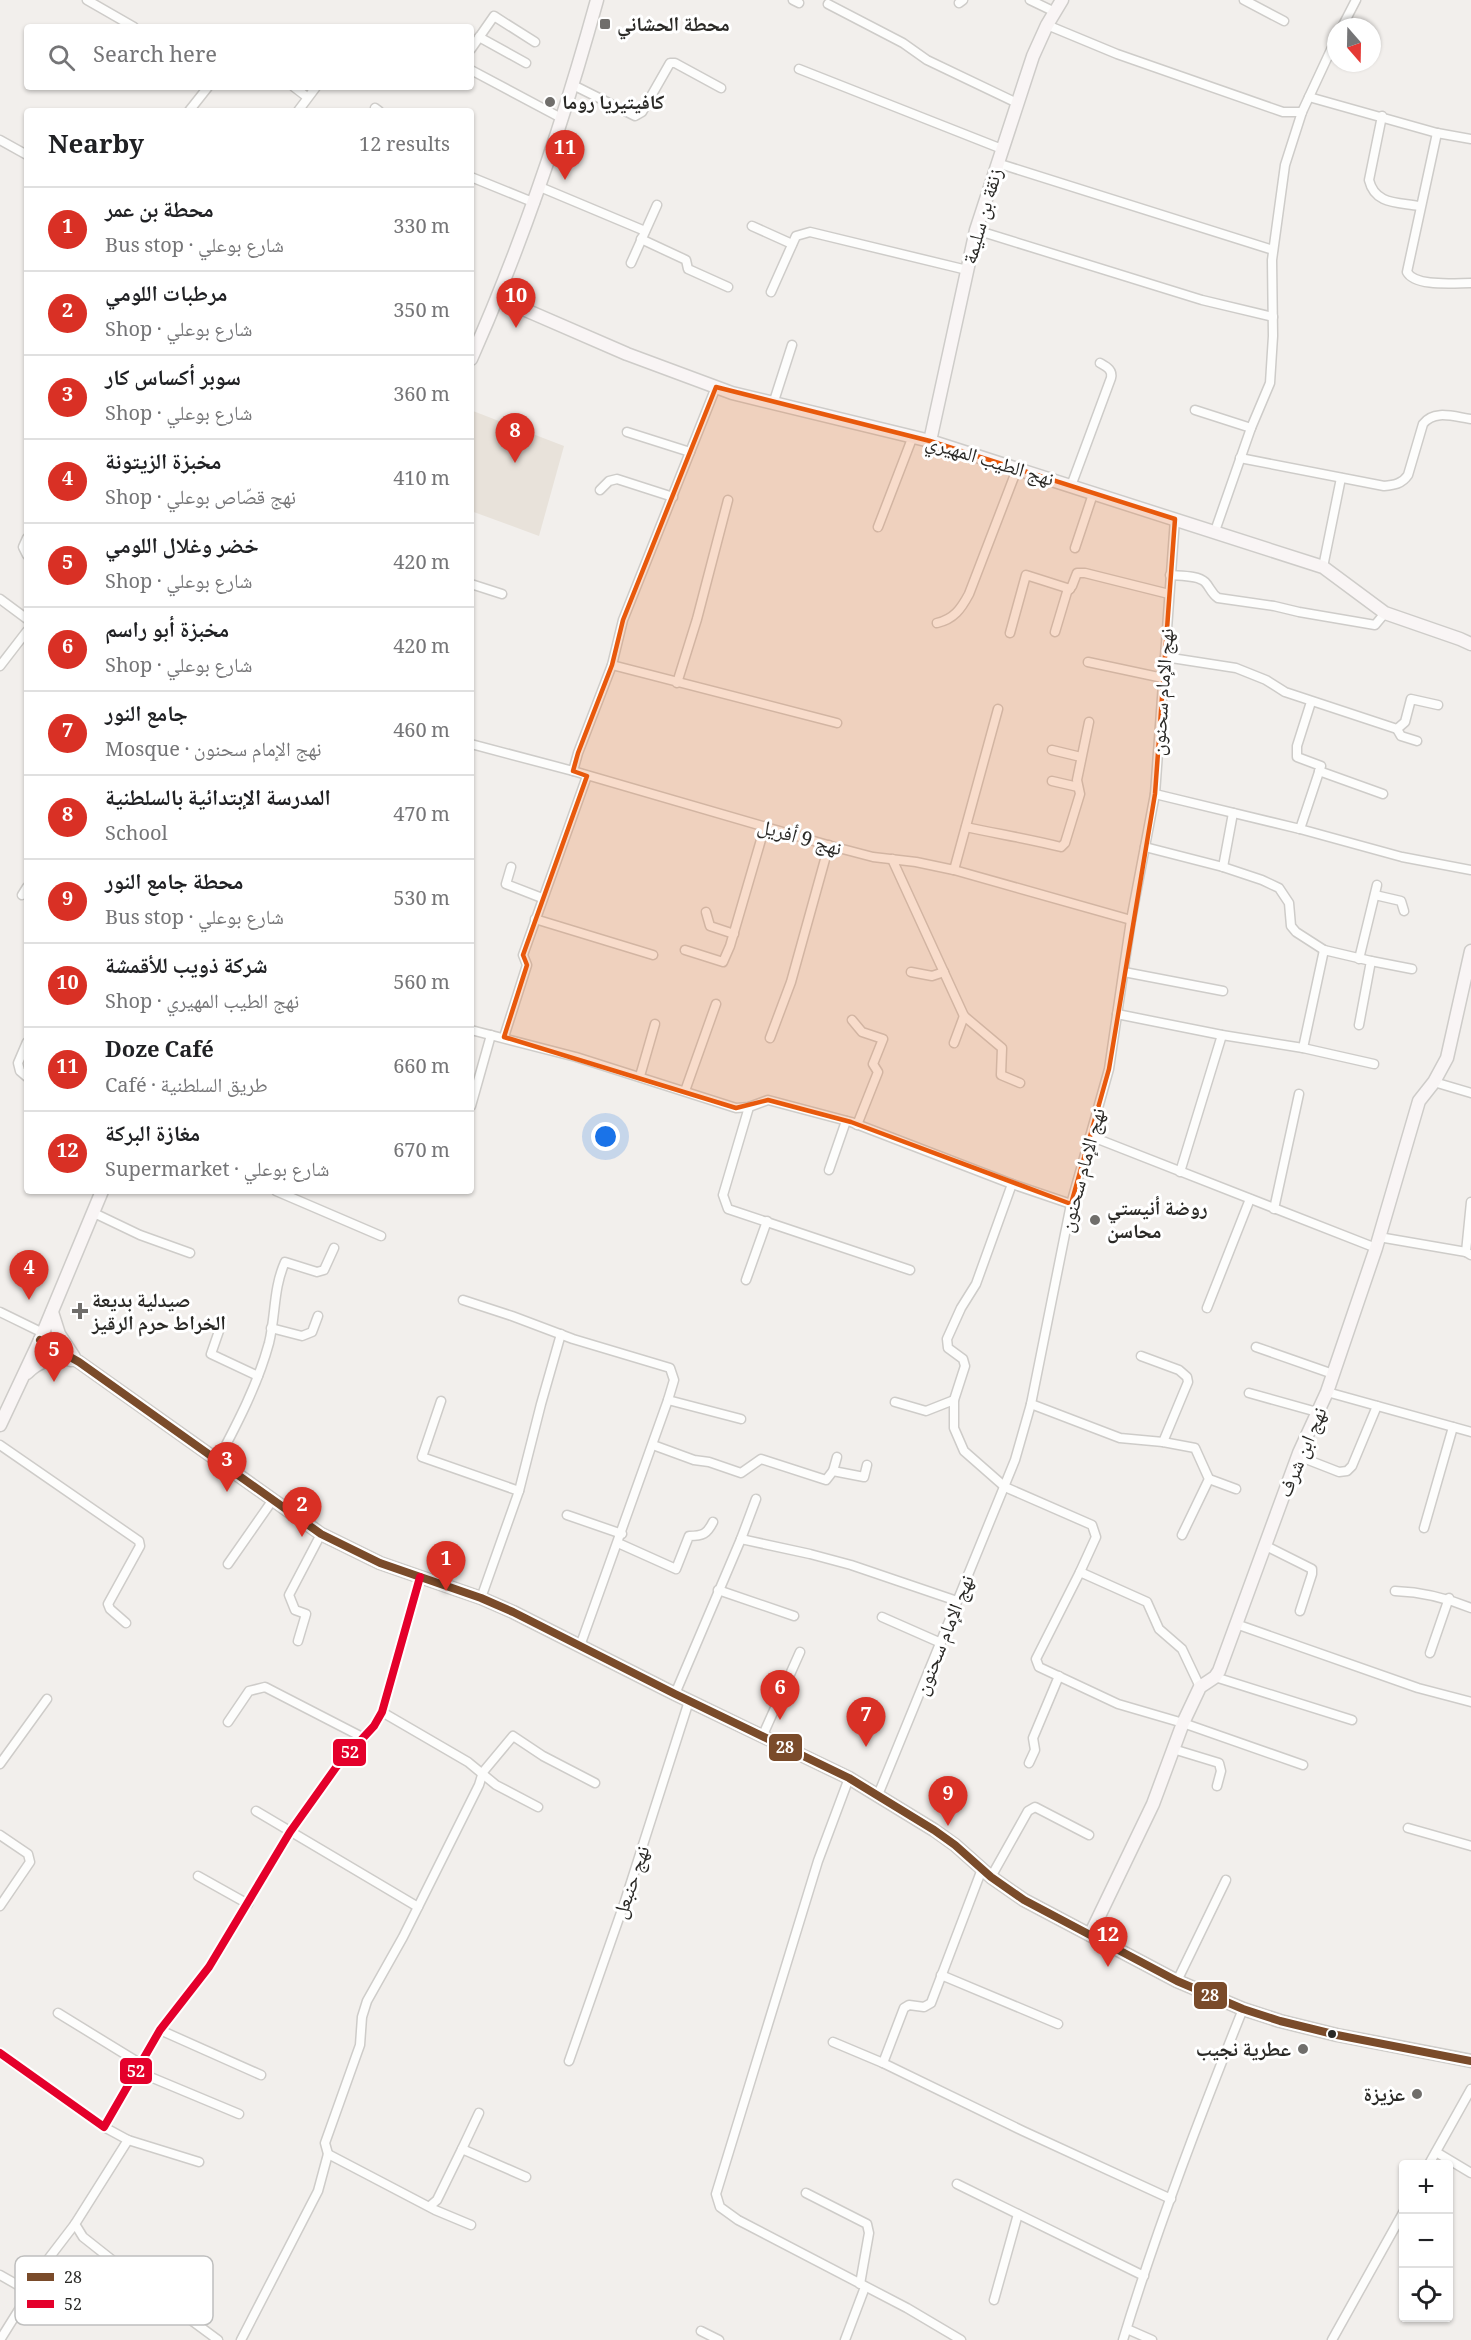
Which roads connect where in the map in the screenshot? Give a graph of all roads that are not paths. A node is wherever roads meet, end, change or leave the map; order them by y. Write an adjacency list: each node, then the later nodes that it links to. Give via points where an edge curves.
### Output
1 (87, 0): 11 (street)
2 (597, 0): 20 (street)
3 (1030, 0): 8 (street)
4 (1062, 0): 8 (street, زنقة بن سليمة)
5 (1244, 0): 10 (street)
6 (1356, 0): 9 (street)
7 (828, 4): 27 (street, via 927,60)
8 (1055, 12): 12 (street, زنقة بن سليمة)
9 (1347, 18)
10 (1284, 21)
11 (129, 24)
12 (1047, 25): 27 (street, زنقة بن سليمة); 30 (street, via 1283,112)
13 (479, 37): 14 (street, via 494,16); 15 (street); 17 (street)
14 (535, 42)
15 (474, 44)
16 (1327, 58): 25 (street)
17 (526, 63)
18 (799, 69): 36 (street)
19 (474, 72): 32 (street)
20 (573, 85): 21 (street, via 635,116 642,112 670,63); 32 (street)
21 (721, 88)
22 (206, 90): 28 (street)
23 (298, 90): 26 (street)
24 (314, 90): 26 (street)
25 (1309, 97): 30 (street); 31 (street)
26 (308, 98): 29 (street)
27 (1017, 103): 36 (street, زنقة بن سليمة)
28 (191, 108)
29 (300, 108)
30 (1302, 112): 48 (street, via 1285,165)
31 (1382, 116): 33 (street); 43 (street, via 1369,180 1371,189 1380,199)
32 (563, 119): 40 (street)
33 (1437, 133): 34 (street); 43 (street)
34 (1471, 139)
35 (0, 140): 37 (street)
36 (1002, 149): 38 (street, زنقة بن سليمة)
37 (24, 153)
38 (998, 163): 45 (street, زنقة بن سليمة); 48 (street)
39 (474, 178): 41 (street)
40 (540, 187): 41 (street); 46 (street)
41 (535, 202): 54 (street)
42 (657, 205): 46 (street)
43 (1419, 207): 51 (street, via 1407,272 1410,277 1419,282)
44 (752, 226): 47 (street)
45 (976, 230): 50 (street, زنقة بن سليمة); 55 (street, via 1202,300)
46 (643, 235): 49 (street); 52 (street, via 686,260 688,269)
47 (792, 244): 50 (street, via 796,236 810,232); 53 (street)
48 (1273, 250): 55 (street)
49 (631, 263)
50 (967, 270): 66 (street, زنقة بن سليمة)
51 (1471, 283)
52 (728, 286)
53 (771, 292)
54 (498, 298): 57 (street); 59 (street, نهج الطيب المهيري, via 627,354)
55 (1273, 317): 63 (street, via 1270,383)
56 (792, 345): 60 (street)
57 (474, 352)
58 (1100, 363): 71 (street, via 1110,369 1111,378)
59 (716, 387): 60 (street, نهج الطيب المهيري); 67 (street)
60 (772, 404): 65 (street, نهج الطيب المهيري)
61 (1194, 410): 63 (street)
62 (1471, 419): 70 (street, via 1428,417 1408,475 1396,485)
63 (1251, 428): 68 (street)
64 (627, 432): 67 (street)
65 (913, 436): 66 (street, نهج الطيب المهيري); 77 (street)
66 (930, 441): 69 (street, نهج الطيب المهيري)
67 (690, 452): 74 (street)
68 (1240, 458): 70 (street); 78 (street)
69 (1017, 469): 71 (street, نهج الطيب المهيري); 89 (street, via 969,594 954,616)
70 (1341, 478): 80 (street)
71 (1071, 486): 73 (street, نهج الطيب المهيري)
72 (600, 490): 74 (street, via 617,479)
73 (1093, 494): 76 (street, نهج الطيب المهيري); 79 (street)
74 (673, 497): 96 (street, via 623,620)
75 (728, 500): 99 (street)
76 (1174, 519): 78 (street, نهج الطيب المهيري); 81 (street, نهج الإمام سحنون)
77 (878, 527)
78 (1215, 531): 80 (street, نهج الطيب المهيري)
79 (1075, 548)
80 (1323, 567): 87 (street, نهج الطيب المهيري)
81 (1170, 575): 85 (street, نهج الإمام سحنون); 87 (street, via 1201,579 1218,598 1375,625)
82 (474, 585): 84 (street)
83 (1070, 589): 85 (street, via 1077,573 1085,573); 90 (street); 91 (street, via 1026,575)
84 (502, 594)
85 (1169, 594): 94 (street, نهج الإمام سحنون)
86 (0, 599): 88 (street)
87 (1385, 613): 93 (street, نهج الطيب المهيري)
88 (24, 617)
89 (937, 623)
90 (1055, 632)
91 (1010, 633)
92 (24, 635): 97 (street)
93 (1471, 644)
94 (1165, 657): 98 (street, نهج الإمام سحنون); 100 (street, via 1236,668)
95 (1088, 662): 98 (street)
96 (612, 665): 99 (street); 110 (street)
97 (0, 666)
98 (1163, 678): 115 (street, نهج الإمام سحنون)
99 (677, 683): 104 (street)
100 (1311, 702): 105 (street); 111 (street, via 1297,757 1321,766)
101 (1438, 705): 105 (street, via 1411,699 1405,722)
102 (998, 709): 119 (street)
103 (1089, 722): 109 (street)
104 (837, 723)
105 (1397, 729): 106 (street, via 1401,736)
106 (1417, 741)
107 (474, 745): 110 (street, نهج 9 أفريل)
108 (1052, 750): 109 (street)
109 (1081, 757): 114 (street)
110 (573, 771): 112 (street, نهج 9 أفريل)
111 (1319, 771): 116 (street); 120 (street)
112 (587, 776): 118 (street, نهج 9 أفريل); 130 (street)
113 (1052, 781): 114 (street)
114 (1078, 786): 119 (street, via 1080,794 1061,847)
115 (1155, 794): 117 (street); 122 (street, نهج الإمام سحنون)
116 (1383, 794)
117 (1233, 813): 120 (street); 125 (street)
118 (765, 826): 121 (street, نهج 9 أفريل); 135 (street)
119 (966, 827): 126 (street)
120 (1300, 829): 127 (street, via 1402,857)
121 (829, 845): 123 (street, نهج 9 أفريل); 157 (street, via 791,982)
122 (1145, 847): 125 (street); 134 (street, نهج الإمام سحنون)
123 (892, 860): 126 (street, نهج 9 أفريل); 144 (street)
124 (512, 867): 130 (street, via 506,884)
125 (1223, 867): 137 (street, via 1279,888 1289,903 1291,926)
126 (954, 870): 134 (street, نهج 9 أفريل)
127 (1471, 870)
128 (1377, 885): 129 (street)
129 (1376, 895): 131 (street, via 1401,901); 140 (street)
130 (542, 898): 133 (street)
131 (1404, 911)
132 (706, 912): 135 (street, via 710,927)
133 (535, 918): 139 (street); 156 (street, via 523,955 527,965)
134 (1131, 920): 145 (street, نهج الإمام سحنون)
135 (734, 934): 136 (street, via 723,962)
136 (685, 950)
137 (1324, 950): 140 (street); 159 (street)
138 (1471, 951): 164 (street, نهج ابن شرف, via 1447,1058)
139 (653, 954)
140 (1359, 959): 141 (street)
141 (1371, 962): 142 (street); 152 (street)
142 (1412, 969)
143 (911, 972): 144 (street, via 932,976)
144 (944, 972): 149 (street)
145 (1124, 972): 146 (street); 148 (street, نهج الإمام سحنون)
146 (1222, 991)
147 (716, 1004): 166 (street)
148 (1117, 1014): 155 (street); 173 (street, نهج الإمام سحنون, via 1109,1069)
149 (964, 1016): 158 (street); 165 (street, via 1002,1048 1001,1075)
150 (852, 1020): 172 (street, via 862,1032 883,1039 873,1064 878,1072)
151 (655, 1024): 163 (street)
152 (1359, 1025)
153 (474, 1031): 154 (street)
154 (491, 1035): 156 (street); 169 (street)
155 (1221, 1035): 159 (street); 175 (street)
156 (504, 1037): 163 (street)
157 (770, 1038)
158 (954, 1043)
159 (1303, 1048): 161 (street)
160 (24, 1049): 162 (street, via 18,1063)
161 (1374, 1064)
162 (24, 1074)
163 (640, 1076): 166 (street)
164 (1434, 1082): 167 (street); 186 (street, نهج ابن شرف, via 1419,1101)
165 (1020, 1083)
166 (685, 1091): 170 (street, via 736,1108)
167 (1471, 1093)
168 (1299, 1094): 182 (street)
169 (474, 1095)
170 (748, 1107): 171 (street, via 768,1100); 184 (street, via 723,1195 728,1209)
171 (846, 1121): 172 (street); 174 (street)
172 (857, 1125): 176 (street)
173 (1090, 1136): 175 (street); 181 (street, نهج الإمام سحنون)
174 (829, 1170)
175 (1180, 1172): 179 (street)
176 (1012, 1184): 181 (street); 210 (street, via 976,1284 947,1339 948,1348 963,1359 965,1366)
177 (101, 1194): 183 (street)
178 (283, 1194): 185 (street)
179 (1250, 1199): 182 (street); 193 (street)
180 (1471, 1202): 189 (street)
181 (1071, 1204): 213 (street, نهج الإمام سحنون)
182 (1274, 1209): 186 (street)
183 (94, 1213): 188 (street); 194 (street)
184 (767, 1221): 190 (street); 191 (street)
185 (381, 1236)
186 (1377, 1243): 189 (street); 204 (street, نهج ابن شرف)
187 (334, 1248): 198 (street, via 324,1270 317,1272 285,1262 274,1296)
188 (190, 1253)
189 (1468, 1254)
190 (910, 1270)
191 (746, 1280)
192 (463, 1300): 199 (street)
193 (1207, 1308)
194 (52, 1311): 200 (street); 203 (street, via 65,1344)
195 (0, 1312): 200 (street)
196 (318, 1316): 198 (street, via 312,1332 302,1336)
197 (220, 1328): 205 (street, via 211,1354)
198 (272, 1328): 205 (street)
199 (561, 1334): 209 (street, via 670,1368 674,1380); 231 (street)
200 (42, 1336): 203 (street); 206 (street)
201 (1256, 1347): 204 (street)
202 (1141, 1356): 220 (street, via 1179,1370 1187,1377)
203 (79, 1362): 206 (street, via 54,1358); 225 (street)
204 (1334, 1374): 207 (street, نهج ابن شرف)
205 (258, 1376): 225 (street)
206 (22, 1378): 217 (street)
207 (1328, 1392): 214 (street); 215 (street, نهج ابن شرف)
208 (1249, 1394): 215 (street)
209 (668, 1400): 216 (street); 222 (street)
210 (954, 1400): 212 (street, via 926,1411); 229 (street, via 954,1428 964,1451)
211 (441, 1401): 231 (street, via 422,1457)
212 (895, 1402)
213 (1031, 1404): 220 (street, via 1120,1438); 229 (street, نهج الإمام سحنون)
214 (1377, 1406): 218 (street); 223 (street, via 1347,1471 1339,1472)
215 (1317, 1412): 223 (street, نهج ابن شرف)
216 (741, 1419)
217 (0, 1425)
218 (1453, 1427): 219 (street); 236 (street)
219 (1471, 1432)
220 (1163, 1442): 228 (street, via 1195,1448)
221 (0, 1445): 254 (street, via 139,1541 140,1546 108,1604)
222 (653, 1445): 227 (street, via 741,1473 761,1459 825,1480); 239 (street)
223 (1298, 1456): 241 (street, نهج ابن شرف)
224 (837, 1457): 227 (street)
225 (216, 1461): 233 (street)
226 (867, 1465): 227 (street, via 864,1477)
227 (833, 1471)
228 (1209, 1479): 230 (street); 238 (street)
229 (1005, 1487): 243 (street, via 1092,1525 1095,1537); 249 (street, نهج الإمام سحنون)
230 (1236, 1489)
231 (519, 1491): 247 (street)
232 (756, 1499): 240 (street)
233 (272, 1501): 237 (street); 242 (street)
234 (567, 1515): 239 (street)
235 (713, 1522): 239 (street, via 702,1536 689,1536 676,1569)
236 (1424, 1528)
237 (321, 1534): 244 (street); 256 (street, via 289,1595 295,1610 306,1614)
238 (1182, 1535)
239 (620, 1538): 258 (street)
240 (741, 1539): 245 (street); 249 (street, via 851,1565)
241 (1264, 1545): 251 (street, via 1312,1569); 255 (street, نهج ابن شرف)
242 (228, 1564)
243 (1080, 1572): 261 (street, via 1036,1659 1039,1667); 263 (street, via 1147,1602 1159,1629 1182,1649)
244 (420, 1577): 247 (street); 268 (street)
245 (718, 1590): 252 (street); 264 (street)
246 (1395, 1591): 248 (street)
247 (481, 1598): 258 (street)
248 (1449, 1598): 250 (street); 260 (street)
249 (957, 1602): 257 (street, نهج الإمام سحنون)
250 (1471, 1608)
251 (1300, 1611)
252 (794, 1616)
253 (882, 1617): 257 (street)
254 (126, 1623)
255 (1236, 1624): 262 (street, نهج ابن شرف); 267 (street, via 1418,1688)
256 (298, 1641)
257 (941, 1643): 282 (street, نهج الإمام سحنون)
258 (580, 1646): 264 (street)
259 (800, 1652): 272 (street)
260 (1430, 1653)
261 (1059, 1676): 271 (street, via 1118,1704); 275 (street, via 1033,1738 1035,1750)
262 (1215, 1677): 263 (street); 269 (street)
263 (1200, 1687): 271 (street)
264 (675, 1694): 266 (street)
265 (47, 1699): 276 (street)
266 (689, 1701): 272 (street); 305 (street, نهج حنبعل, via 625,1901)
267 (1471, 1702)
268 (382, 1712): 273 (street); 278 (street)
269 (1352, 1720)
270 (228, 1722): 273 (street, via 249,1691 270,1688)
271 (1183, 1723): 274 (street); 277 (street)
272 (762, 1737): 279 (street)
273 (364, 1738): 286 (street, via 337,1766)
274 (1173, 1749): 281 (street, via 1220,1764); 296 (street, via 1153,1804)
275 (1029, 1763)
276 (0, 1764)
277 (1303, 1765)
278 (483, 1772): 280 (street, via 513,1736); 283 (street, via 496,1785); 295 (street)
279 (849, 1778): 282 (street); 335 (street, via 815,1870 716,2194 720,2207 738,2220)
280 (595, 1783)
281 (1217, 1786)
282 (878, 1795): 290 (street, via 955,1845)
283 (538, 1807)
284 (256, 1811): 286 (street)
285 (1408, 1828): 289 (street)
286 (290, 1832): 293 (street); 295 (street)
287 (0, 1835): 294 (street, via 28,1854 30,1862)
288 (1089, 1835): 290 (street, via 1035,1807 1028,1811)
289 (1471, 1845)
290 (986, 1873): 296 (street, via 1024,1900); 297 (street)
291 (198, 1875): 293 (street)
292 (1226, 1880): 298 (street)
293 (248, 1904): 302 (street, via 209,1967)
294 (0, 1906)
295 (418, 1907): 317 (street, via 367,2001 360,2045 325,2143)
296 (1090, 1935): 298 (street)
297 (941, 1975): 301 (street); 307 (street, via 929,2005 904,2008)
298 (1177, 1981): 299 (street)
299 (1243, 2009): 306 (street, via 1307,2029); 324 (street)
300 (58, 2013): 308 (street)
301 (1058, 2024)
302 (159, 2030): 308 (street); 309 (street)
303 (833, 2042): 307 (street)
304 (0, 2053): 313 (street)
305 (568, 2061)
306 (1471, 2061)
307 (883, 2062): 324 (street)
308 (139, 2068): 312 (street); 313 (street)
309 (261, 2075)
310 (1471, 2089): 316 (street)
311 (479, 2113): 315 (street)
312 (239, 2114)
313 (104, 2127): 314 (street)
314 (128, 2140): 319 (street); 328 (street)
315 (462, 2149): 321 (street); 325 (street, via 438,2200)
316 (1436, 2152): 318 (street); 320 (street)
317 (328, 2154): 325 (street); 344 (street, via 318,2191)
318 (1431, 2160)
319 (199, 2162)
320 (1471, 2173)
321 (526, 2177)
322 (957, 2184): 326 (street)
323 (806, 2193): 335 (street, via 867,2224)
324 (1171, 2199): 333 (street)
325 (430, 2206): 329 (street)
326 (1018, 2214): 333 (street); 336 (street)
327 (1402, 2214): 350 (street)
328 (75, 2224): 330 (street); 331 (street, via 83,2236)
329 (471, 2225)
330 (51, 2256)
331 (108, 2256)
332 (0, 2275): 334 (street)
333 (1144, 2276): 339 (street)
334 (15, 2284)
335 (862, 2285): 341 (street, via 937,2325); 346 (street)
336 (994, 2300)
337 (15, 2316): 342 (street)
338 (198, 2325): 343 (street)
339 (1127, 2329): 348 (street); 349 (street)
340 (701, 2331): 345 (street)
341 (951, 2338): 347 (street)
342 (0, 2340)
343 (218, 2340)
344 (240, 2340)
345 (719, 2340)
346 (845, 2340)
347 (961, 2340)
348 (1123, 2340)
349 (1152, 2340)
350 (1332, 2340)

